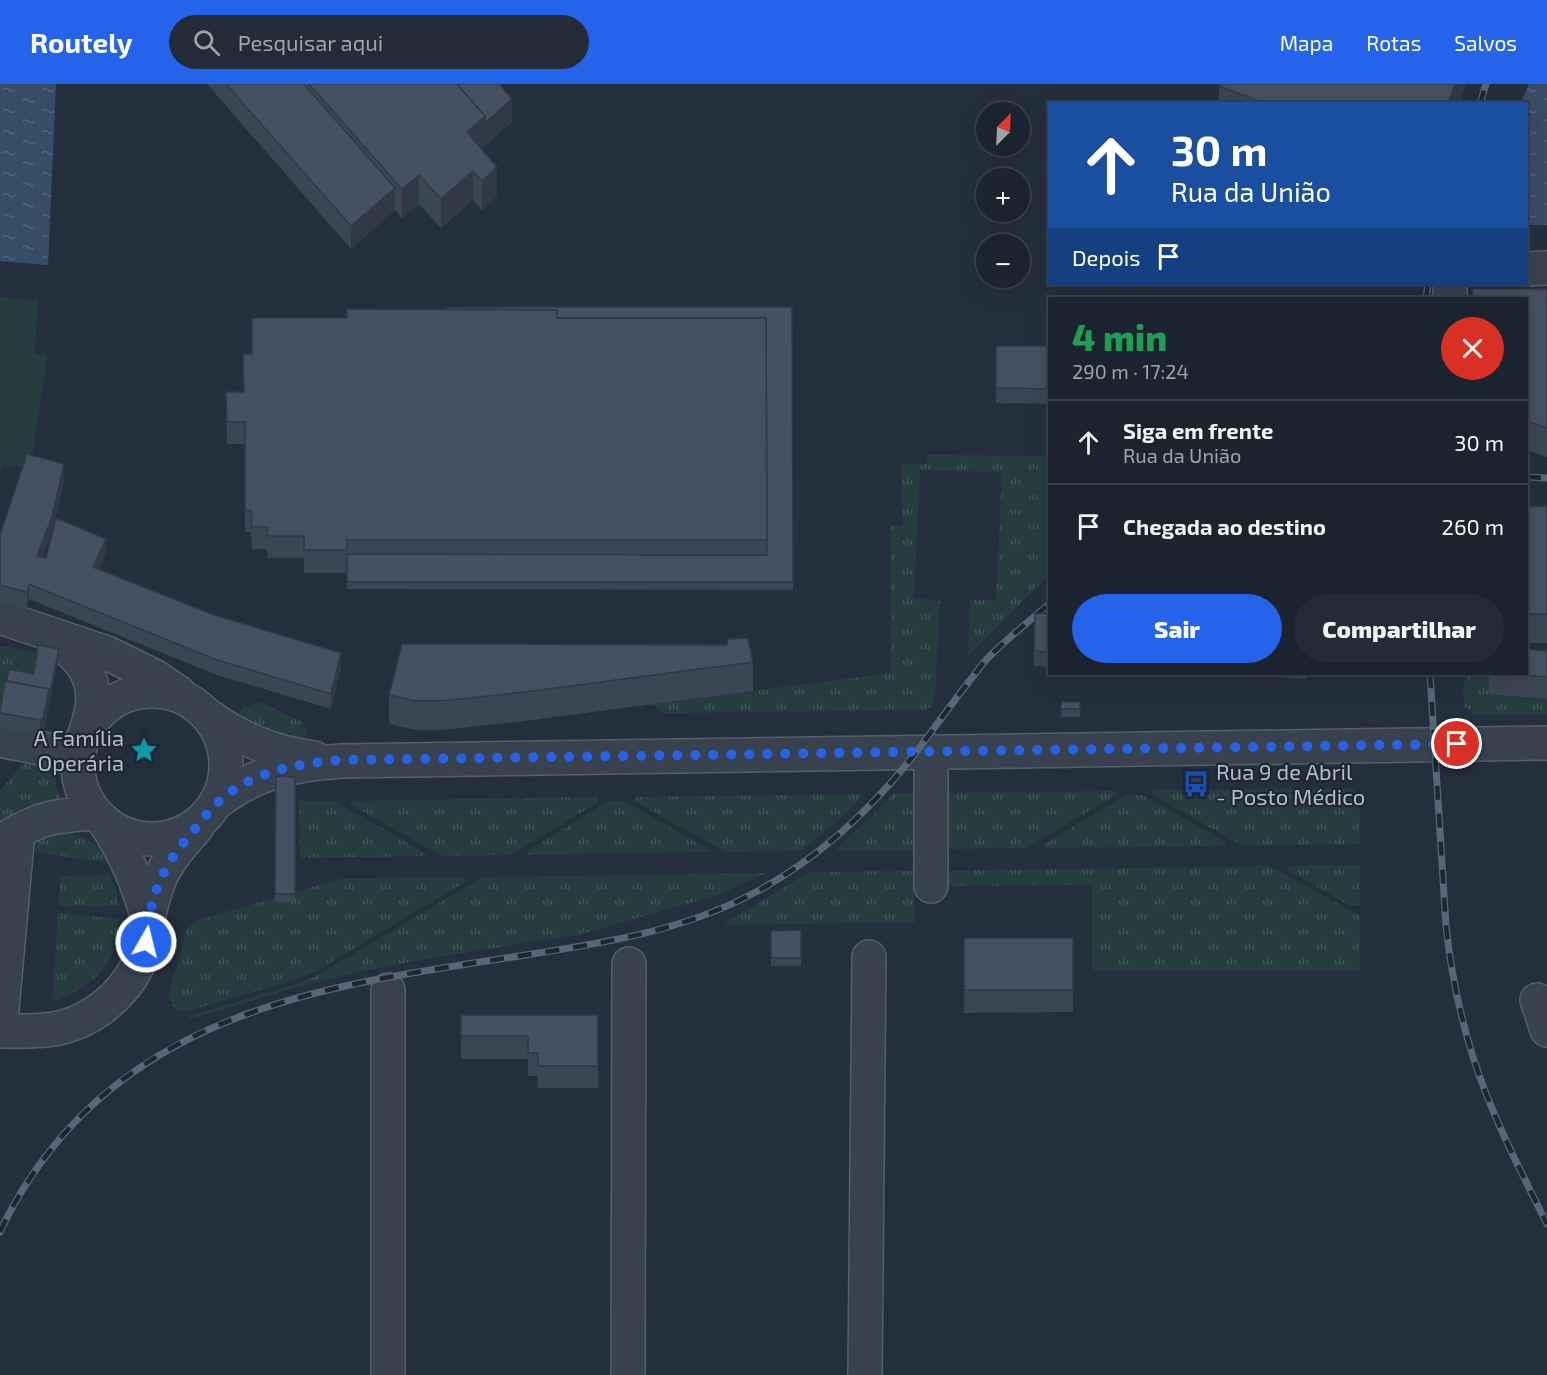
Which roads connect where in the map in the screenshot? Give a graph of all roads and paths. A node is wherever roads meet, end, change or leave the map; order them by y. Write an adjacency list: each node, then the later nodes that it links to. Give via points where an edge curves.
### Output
1 (1528, 268): 2 (street)
2 (1547, 268)
3 (10, 621): 4 (street, via 128,663 154,676); 5 (street, via 54,640 85,669 94,699)
4 (200, 709): 5 (street, via 176,695 140,692 107,706); 9 (street, via 228,730 266,748); 11 (street, via 218,730 225,748 224,786)
5 (86, 732): 10 (street)
6 (0, 740): 10 (street, via 53,751)
7 (1547, 743): 8 (street)
8 (931, 752): 9 (street); 14 (street)
9 (343, 760): 11 (street, via 274,771 231,792)
10 (78, 763): 12 (street, via 86,798)
11 (210, 812): 12 (street, via 185,832 164,839 122,833); 15 (street, via 171,860 159,881)
12 (99, 817): 13 (street, via 55,817); 15 (street, via 125,856)
13 (9, 836): 19 (street)
14 (932, 886)
15 (148, 919): 19 (street, via 146,942 138,964 126,984 94,1013 57,1028)
16 (869, 957): 22 (street)
17 (629, 964): 21 (street)
18 (388, 990): 20 (street)
19 (0, 1031)
20 (388, 1375)
21 (628, 1375)
22 (865, 1375)

